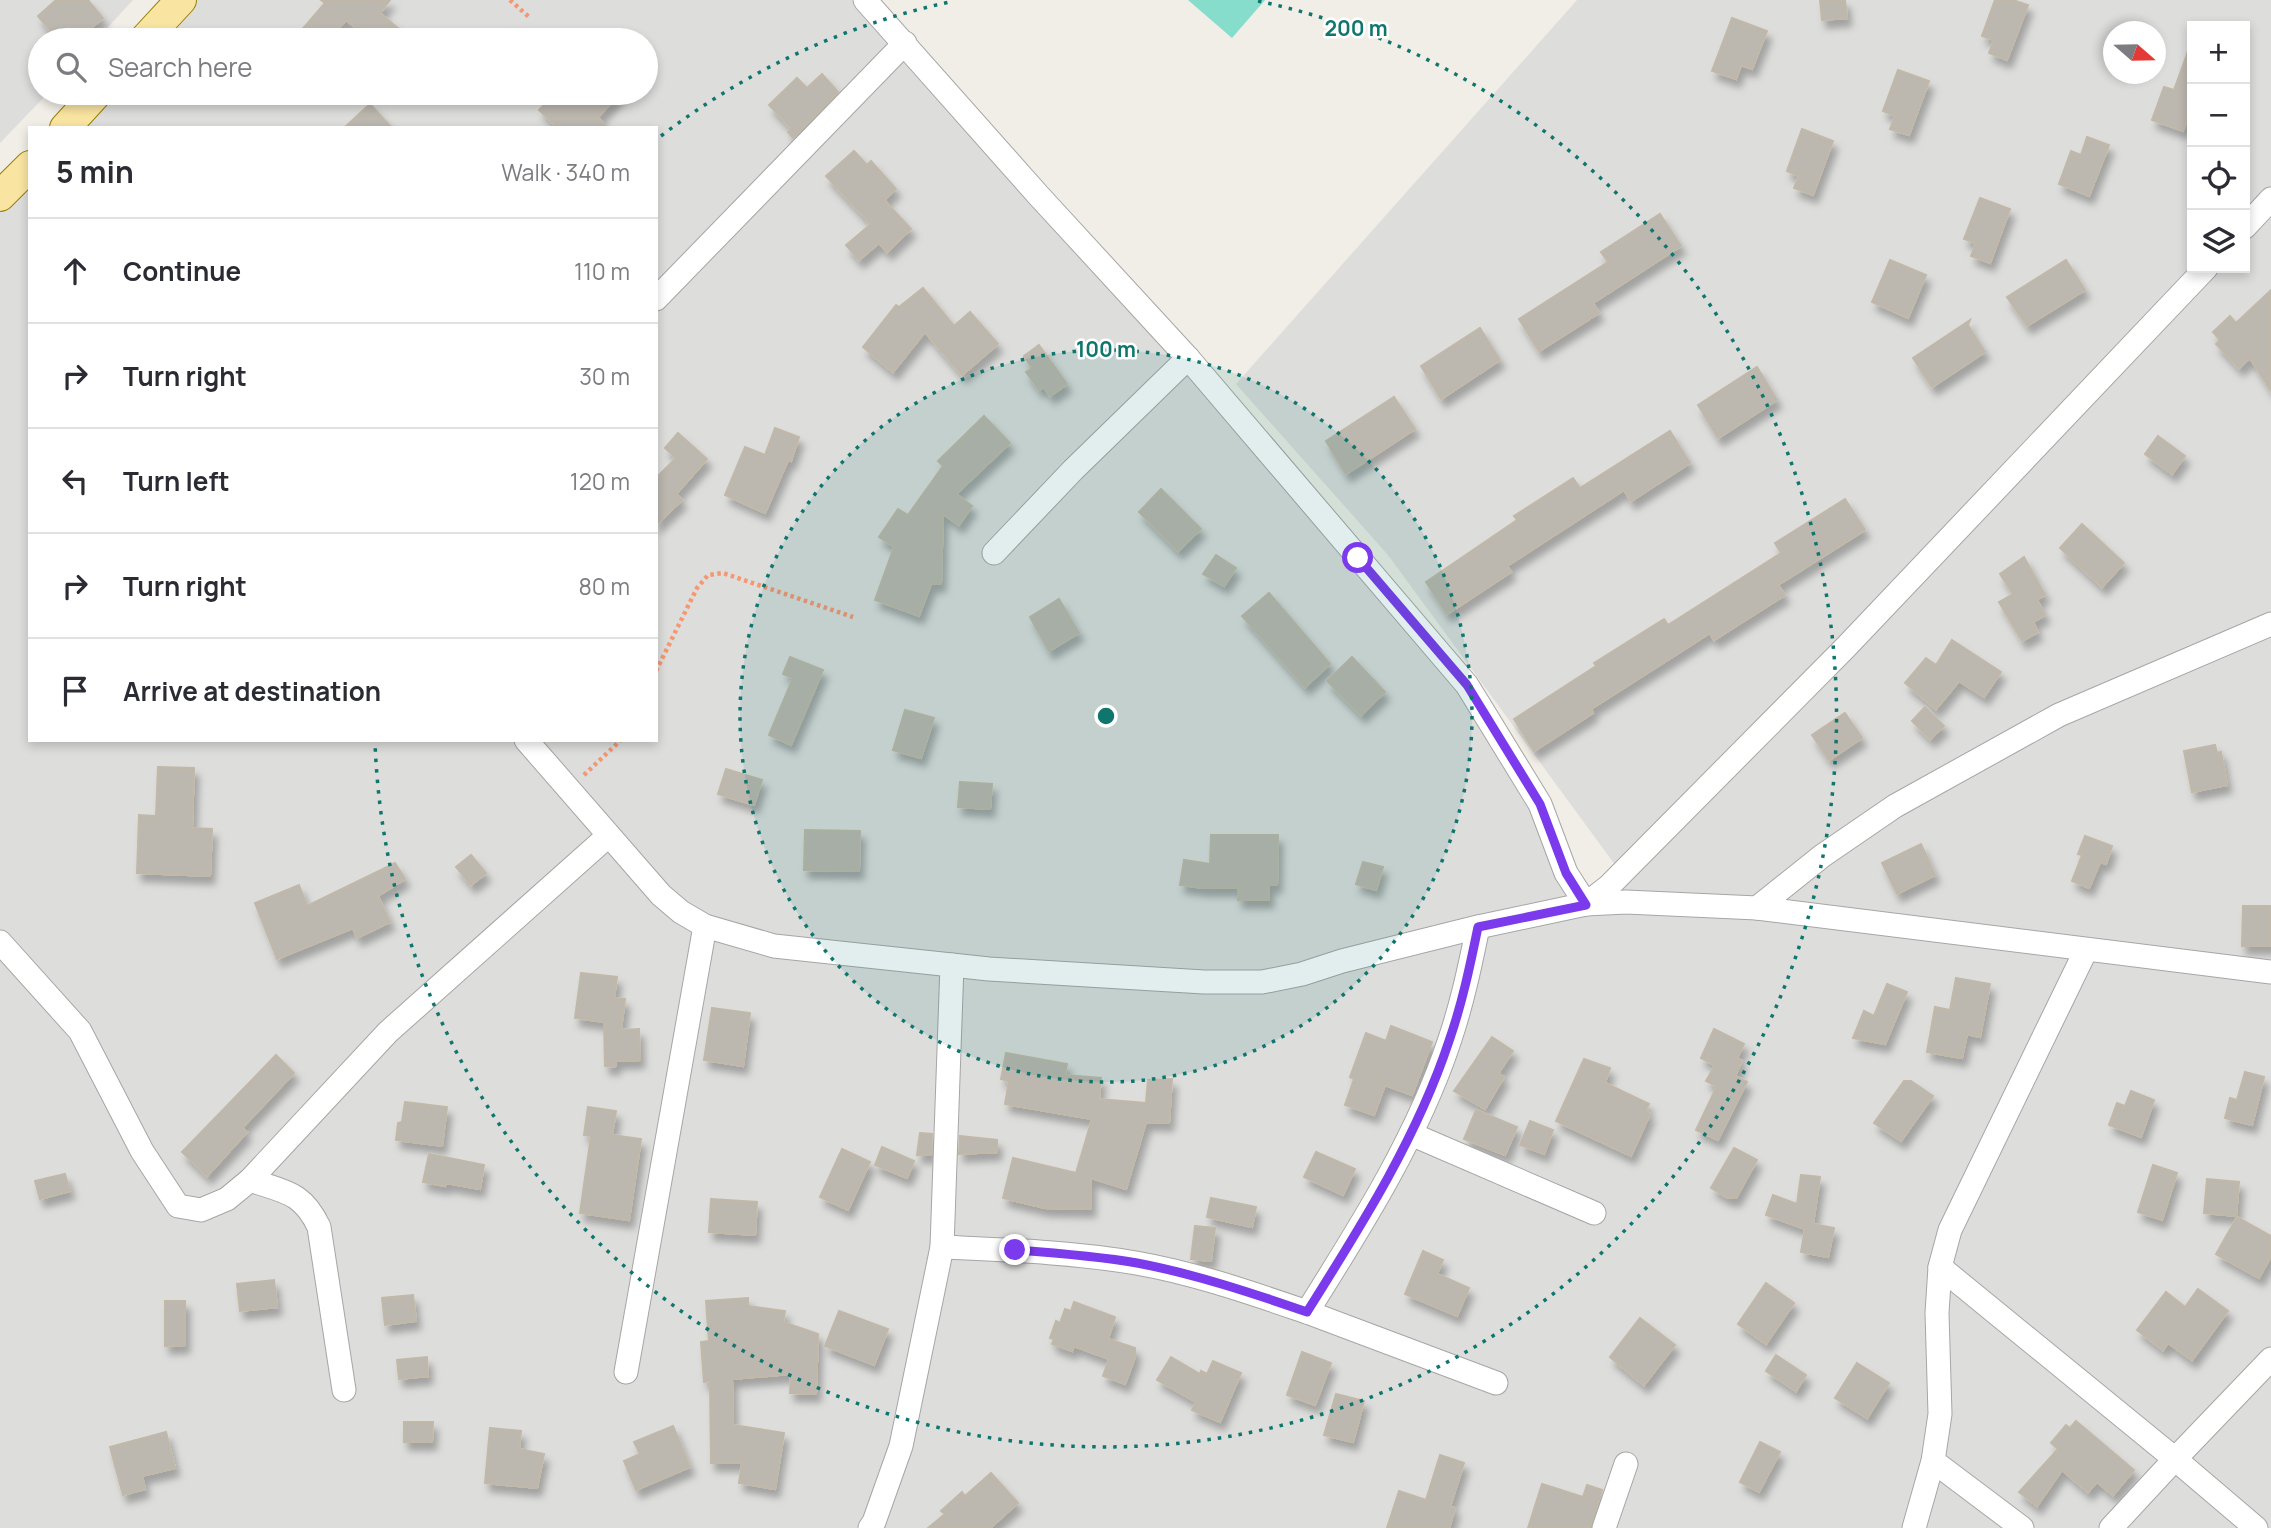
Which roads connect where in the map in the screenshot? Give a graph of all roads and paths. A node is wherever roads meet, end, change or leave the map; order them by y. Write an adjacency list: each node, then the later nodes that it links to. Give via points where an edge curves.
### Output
1 (181, 0): 5 (main road)
2 (510, 0): 4 (path)
3 (865, 0): 6 (street)
4 (529, 17)
5 (155, 28)
6 (905, 43): 14 (street); 15 (street)
7 (86, 105): 8 (main road)
8 (67, 126)
9 (28, 168): 10 (main road)
10 (0, 196)
11 (2271, 199): 12 (street)
12 (2250, 222)
13 (2201, 273): 24 (street, via 1845,648)
14 (658, 297)
15 (1188, 358): 16 (street); 24 (street, via 1467,685 1540,804 1566,873)
16 (994, 553)
17 (853, 617): 19 (path, via 723,573 708,575)
18 (2271, 624): 25 (street, via 2059,715 1895,806)
19 (658, 667)
20 (528, 742): 22 (street)
21 (619, 742): 22 (path)
22 (568, 790): 23 (street)
23 (608, 836): 26 (street, via 661,895); 33 (street, via 388,1032)
24 (1586, 905): 25 (street, via 1626,902); 27 (street)
25 (1757, 908): 29 (street)
26 (705, 926): 30 (street, via 774,946); 39 (street)
27 (1478, 927): 30 (street, via 1262,982); 32 (street, via 1448,1044)
28 (0, 942): 33 (street, via 80,1031 142,1152 178,1206 201,1209 227,1199)
29 (2086, 950): 31 (street); 36 (street, via 1950,1230)
30 (952, 965): 35 (street)
31 (2271, 972)
32 (1411, 1134): 34 (street); 37 (street)
33 (250, 1180): 41 (street, via 296,1197 310,1208 319,1227)
34 (1594, 1213)
35 (942, 1247): 37 (street, via 1138,1263); 45 (street, via 901,1446)
36 (1940, 1267): 42 (street); 43 (street, via 1940,1414)
37 (1307, 1312): 40 (street)
38 (2271, 1359): 42 (street)
39 (626, 1372)
40 (1496, 1382)
41 (344, 1390)
42 (2175, 1458): 49 (street); 50 (street)
43 (1933, 1461): 47 (street); 48 (street)
44 (1626, 1464): 46 (street)
45 (870, 1528)
46 (1604, 1528)
47 (1914, 1528)
48 (2022, 1528)
49 (2111, 1528)
50 (2256, 1528)

